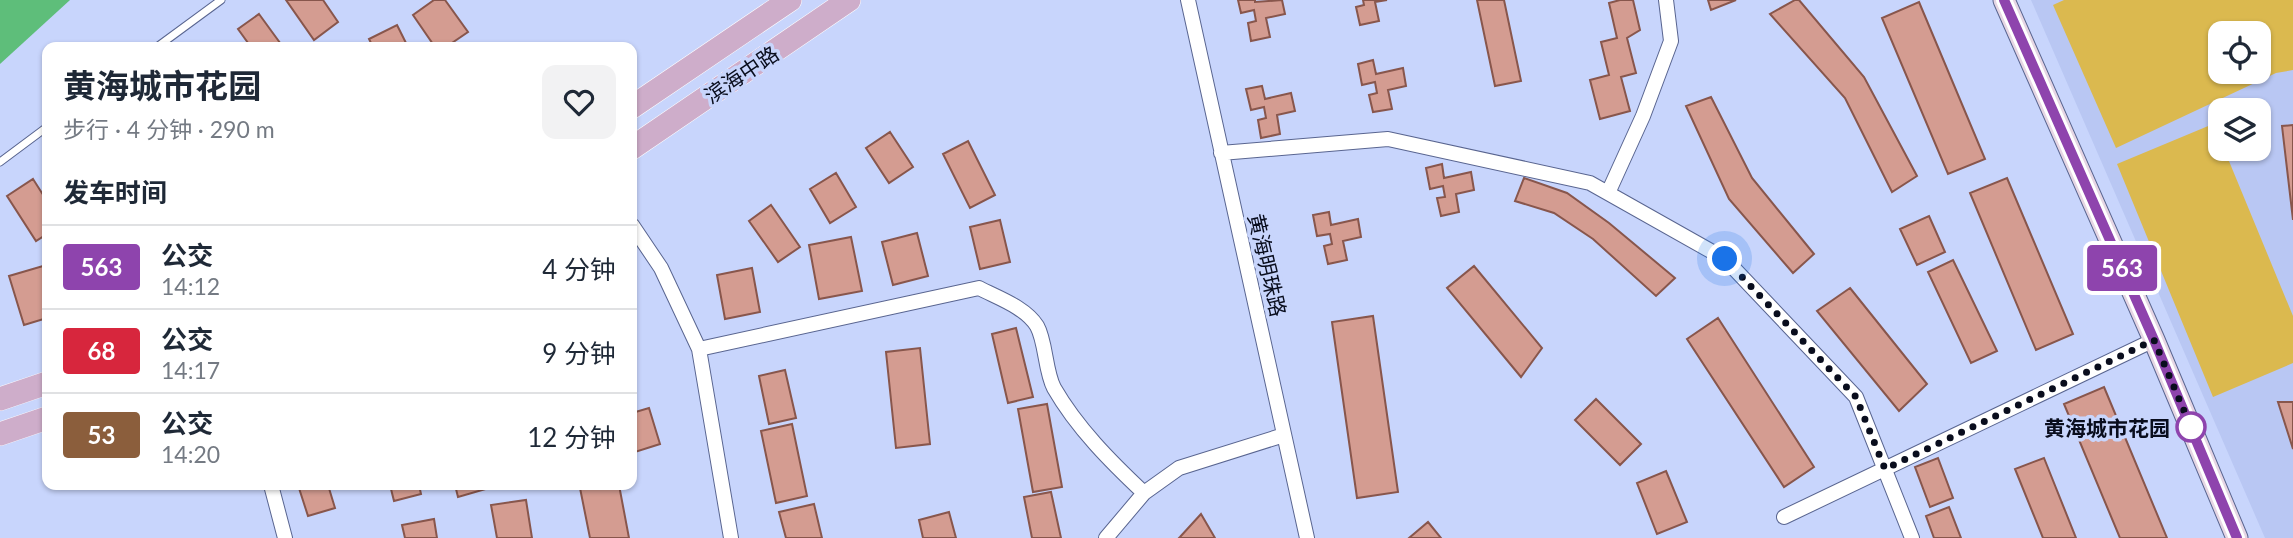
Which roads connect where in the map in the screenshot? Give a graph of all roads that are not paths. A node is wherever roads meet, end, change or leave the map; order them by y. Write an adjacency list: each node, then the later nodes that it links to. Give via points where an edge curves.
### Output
1 (221, 0): 7 (lane)
2 (790, 0): 8 (main road, 滨海中路)
3 (849, 0): 10 (main road, 滨海中路)
4 (1188, 0): 11 (street, 黄海明珠路)
5 (1665, 0): 13 (street, via 1671,41)
6 (2004, 0): 15 (main road)
7 (163, 42)
8 (637, 104)
9 (42, 131): 12 (lane)
10 (637, 145)
11 (1221, 153): 13 (street, via 1388,139 1590,183); 21 (street, 黄海明珠路)
12 (0, 162)
13 (1608, 193): 22 (street, via 1725,259 1856,397)
14 (637, 232): 16 (street, via 662,268)
15 (2154, 340): 22 (street); 31 (main road)
16 (699, 349): 24 (street, via 979,288 1018,308 1037,326 1053,385 1112,463); 27 (street)
17 (42, 385): 18 (main road)
18 (0, 399)
19 (42, 420): 20 (main road)
20 (0, 434)
21 (1284, 435): 24 (street, via 1179,468); 29 (street, 黄海明珠路)
22 (1885, 469): 25 (street); 30 (street)
23 (272, 490): 26 (street)
24 (1144, 493): 28 (street)
25 (1784, 517)
26 (280, 536)
27 (731, 538)
28 (1106, 538)
29 (1307, 538)
30 (1912, 538)
31 (2237, 538)

